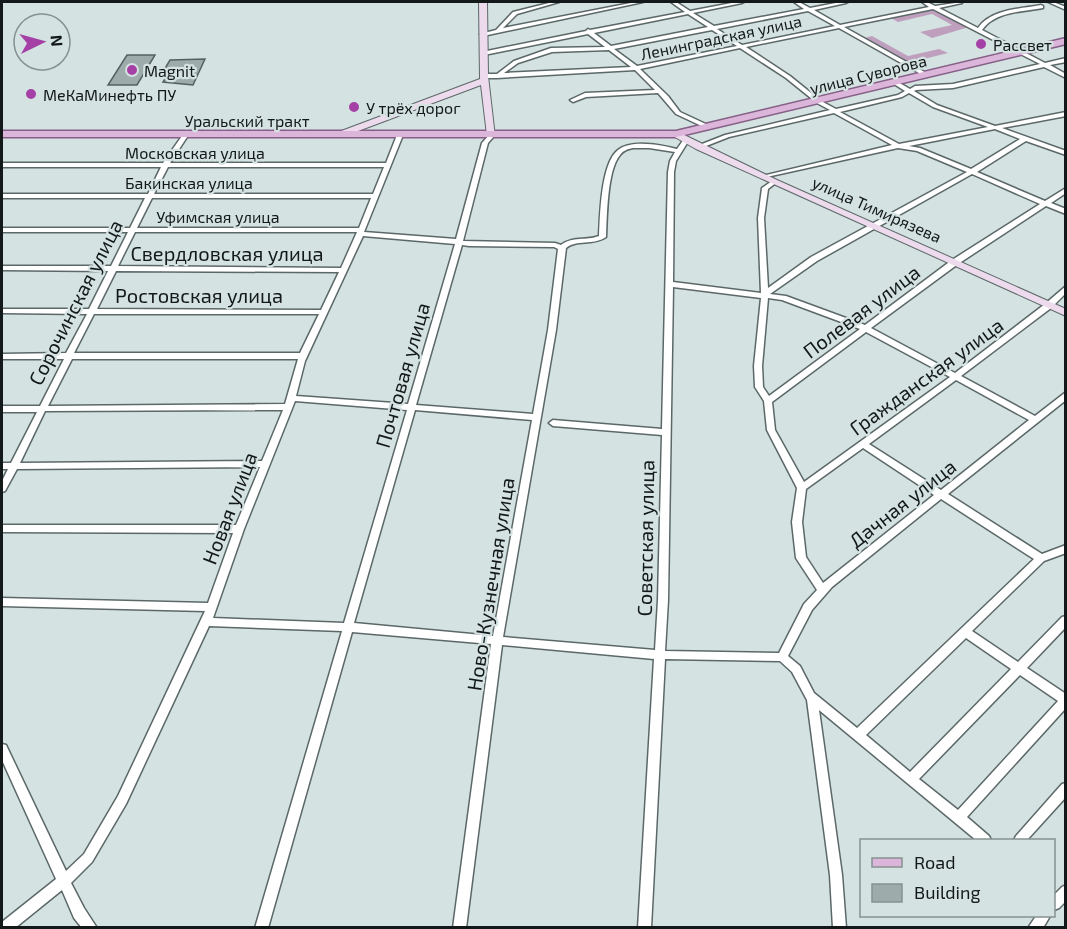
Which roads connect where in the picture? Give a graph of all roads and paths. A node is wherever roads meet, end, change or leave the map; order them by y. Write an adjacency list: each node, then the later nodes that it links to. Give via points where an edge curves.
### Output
1 (483, 2): 22 (main road)
2 (557, 2): 20 (street, via 515,13)
3 (641, 2): 20 (street)
4 (673, 2): 16 (street)
5 (742, 2): 16 (street)
6 (796, 2): 14 (street)
7 (846, 2): 14 (street)
8 (924, 2): 12 (street)
9 (960, 2): 12 (street, Ленинградская улица)
10 (1065, 2): 11 (street)
11 (1052, 3): 15 (street)
12 (935, 7): 17 (street, Ленинградская улица); 19 (street)
13 (1041, 7): 19 (street, via 991,18)
14 (808, 9): 17 (street); 18 (street)
15 (1065, 9)
16 (688, 12): 18 (street); 21 (street)
17 (838, 26): 24 (street, Ленинградская улица); 31 (street)
18 (713, 28): 24 (street); 25 (street)
19 (979, 30): 26 (street)
20 (498, 31): 22 (street)
21 (588, 31): 25 (street); 27 (street)
22 (483, 34): 27 (main road)
23 (1065, 41): 26 (main road, улица Суворова)
24 (741, 46): 30 (street, Ленинградская улица); 39 (street)
25 (610, 48): 30 (street); 32 (street, via 551,50 516,62)
26 (1022, 52): 29 (street); 31 (main road, улица Суворова)
27 (484, 53): 34 (main road)
28 (1065, 60): 29 (street)
29 (1045, 64): 33 (street); 36 (street, via 953,86)
30 (636, 68): 32 (street, Ленинградская улица); 37 (street)
31 (926, 75): 35 (main road, улица Суворова)
32 (497, 76): 34 (street, Ленинградская улица)
33 (1065, 76)
34 (484, 79): 46 (main road); 48 (main road)
35 (896, 83): 36 (street); 39 (main road, улица Суворова)
36 (908, 90): 40 (street, via 900,96); 43 (street, via 935,106)
37 (660, 91): 38 (street, via 585,95); 42 (street, via 678,113)
38 (573, 100)
39 (819, 102): 40 (street); 42 (main road, улица Суворова)
40 (836, 111): 51 (street); 52 (street, via 727,136)
41 (1065, 114): 43 (street)
42 (708, 127): 49 (main road, улица Суворова)
43 (993, 128): 50 (street); 51 (street)
44 (2, 134): 45 (main road, Уральский тракт)
45 (186, 134): 46 (main road, Уральский тракт); 57 (street, Сорочинская улица)
46 (339, 135): 47 (main road, Уральский тракт)
47 (400, 135): 48 (main road, Уральский тракт); 56 (street, Новая улица)
48 (492, 135): 49 (main road, улица Суворова); 72 (street, Почтовая улица, via 485,143)
49 (681, 137): 52 (main road, улица Тимирязева); 53 (street, Советская улица)
50 (1024, 139): 54 (street); 58 (street)
51 (898, 146): 58 (street, via 918,149); 60 (street)
52 (699, 147): 60 (main road, улица Тимирязева)
53 (679, 152): 73 (street, via 655,146 618,152 606,193 602,237 595,241 570,241); 78 (street, Советская улица, via 671,172)
54 (1065, 153)
55 (5, 165): 57 (street, Московская улица); 59 (street)
56 (388, 165): 57 (street, Московская улица); 65 (street, Новая улица)
57 (165, 166): 64 (street, Сорочинская улица)
58 (972, 172): 66 (street); 68 (street)
59 (2, 174)
60 (764, 177): 61 (main road, улица Тимирязева)
61 (774, 182): 68 (main road, улица Тимирязева); 80 (street, via 765,188 761,218)
62 (1065, 190): 66 (street, Полевая улица)
63 (2, 196): 64 (street, Бакинская улица)
64 (150, 196): 65 (street, Бакинская улица); 70 (street, Сорочинская улица)
65 (376, 196): 71 (street, Новая улица)
66 (1046, 203): 67 (street); 74 (street, Полевая улица)
67 (1065, 212)
68 (877, 227): 74 (main road, улица Тимирязева); 80 (street, via 814,260)
69 (2, 230): 70 (street, Уфимская улица)
70 (133, 230): 71 (street, Уфимская улица); 76 (street, Сорочинская улица)
71 (361, 232): 72 (street, Уфимская улица); 77 (street, Новая улица)
72 (459, 243): 73 (street, Уфимская улица); 94 (street, Почтовая улица)
73 (562, 248): 97 (street, Ново-Кузнечная улица)
74 (955, 262): 81 (main road, улица Тимирязева); 86 (street, Полевая улица)
75 (2, 268): 76 (street, Свердловская улица)
76 (113, 269): 77 (street, Свердловская улица); 83 (street, Сорочинская улица)
77 (344, 270): 84 (street, Новая улица)
78 (670, 284): 80 (street); 100 (street, Советская улица)
79 (1065, 288): 81 (street, Гражданская улица)
80 (765, 294): 86 (street); 92 (street, via 758,366 759,387)
81 (1048, 306): 85 (main road, улица Тимирязева); 90 (street, Гражданская улица)
82 (2, 311): 83 (street, Ростовская улица)
83 (92, 311): 84 (street, Ростовская улица); 87 (street, Сорочинская улица)
84 (324, 312): 89 (street, Новая улица)
85 (1065, 313)
86 (865, 328): 90 (street); 92 (street, Полевая улица)
87 (70, 355): 88 (street); 89 (street); 96 (street, Сорочинская улица)
88 (2, 356)
89 (304, 356): 93 (street, Новая улица)
90 (955, 377): 98 (street); 101 (street, Гражданская улица)
91 (1065, 395): 98 (street, Дачная улица)
92 (768, 401): 105 (street, via 771,430)
93 (290, 403): 94 (street); 96 (street); 102 (street, Новая улица)
94 (411, 407): 97 (street); 117 (street, Почтовая улица)
95 (2, 409): 96 (street)
96 (42, 409): 104 (street, Сорочинская улица)
97 (536, 417): 119 (street, Ново-Кузнечная улица)
98 (1036, 420): 107 (street, Дачная улица)
99 (554, 423): 100 (street)
100 (664, 432): 120 (street, Советская улица)
101 (862, 444): 105 (street, Гражданская улица); 107 (street)
102 (266, 464): 104 (street); 109 (street, Новая улица)
103 (2, 466): 104 (street)
104 (13, 466): 106 (street, Сорочинская улица)
105 (802, 488): 112 (street, via 797,522 801,558)
106 (2, 489)
107 (942, 494): 111 (street); 112 (street, Дачная улица)
108 (2, 528): 109 (street)
109 (239, 529): 114 (street, Новая улица)
110 (1065, 549): 111 (street)
111 (1041, 558): 118 (street)
112 (823, 590): 121 (street, Дачная улица, via 808,607)
113 (2, 602): 114 (street)
114 (211, 607): 116 (street, Новая улица)
115 (1065, 620): 122 (street)
116 (206, 622): 117 (street); 132 (street, Новая улица, via 122,800 88,858)
117 (348, 627): 119 (street); 135 (street, Почтовая улица)
118 (964, 631): 122 (street); 125 (street)
119 (497, 640): 120 (street); 136 (street, Ново-Кузнечная улица)
120 (660, 655): 121 (street); 137 (street, Советская улица)
121 (782, 657): 123 (street, via 796,669)
122 (1019, 669): 124 (street); 127 (street)
123 (812, 698): 125 (street); 138 (street)
124 (1065, 700): 129 (street)
125 (858, 735): 127 (street)
126 (3, 756): 132 (street)
127 (911, 779): 129 (street)
128 (1065, 788): 131 (street)
129 (958, 818): 130 (street)
130 (984, 839)
131 (1021, 839)
132 (65, 880): 133 (street, Новая улица); 134 (street, via 79,913)
133 (4, 927)
134 (91, 927)
135 (261, 927)
136 (459, 927)
137 (644, 927)
138 (840, 927)

